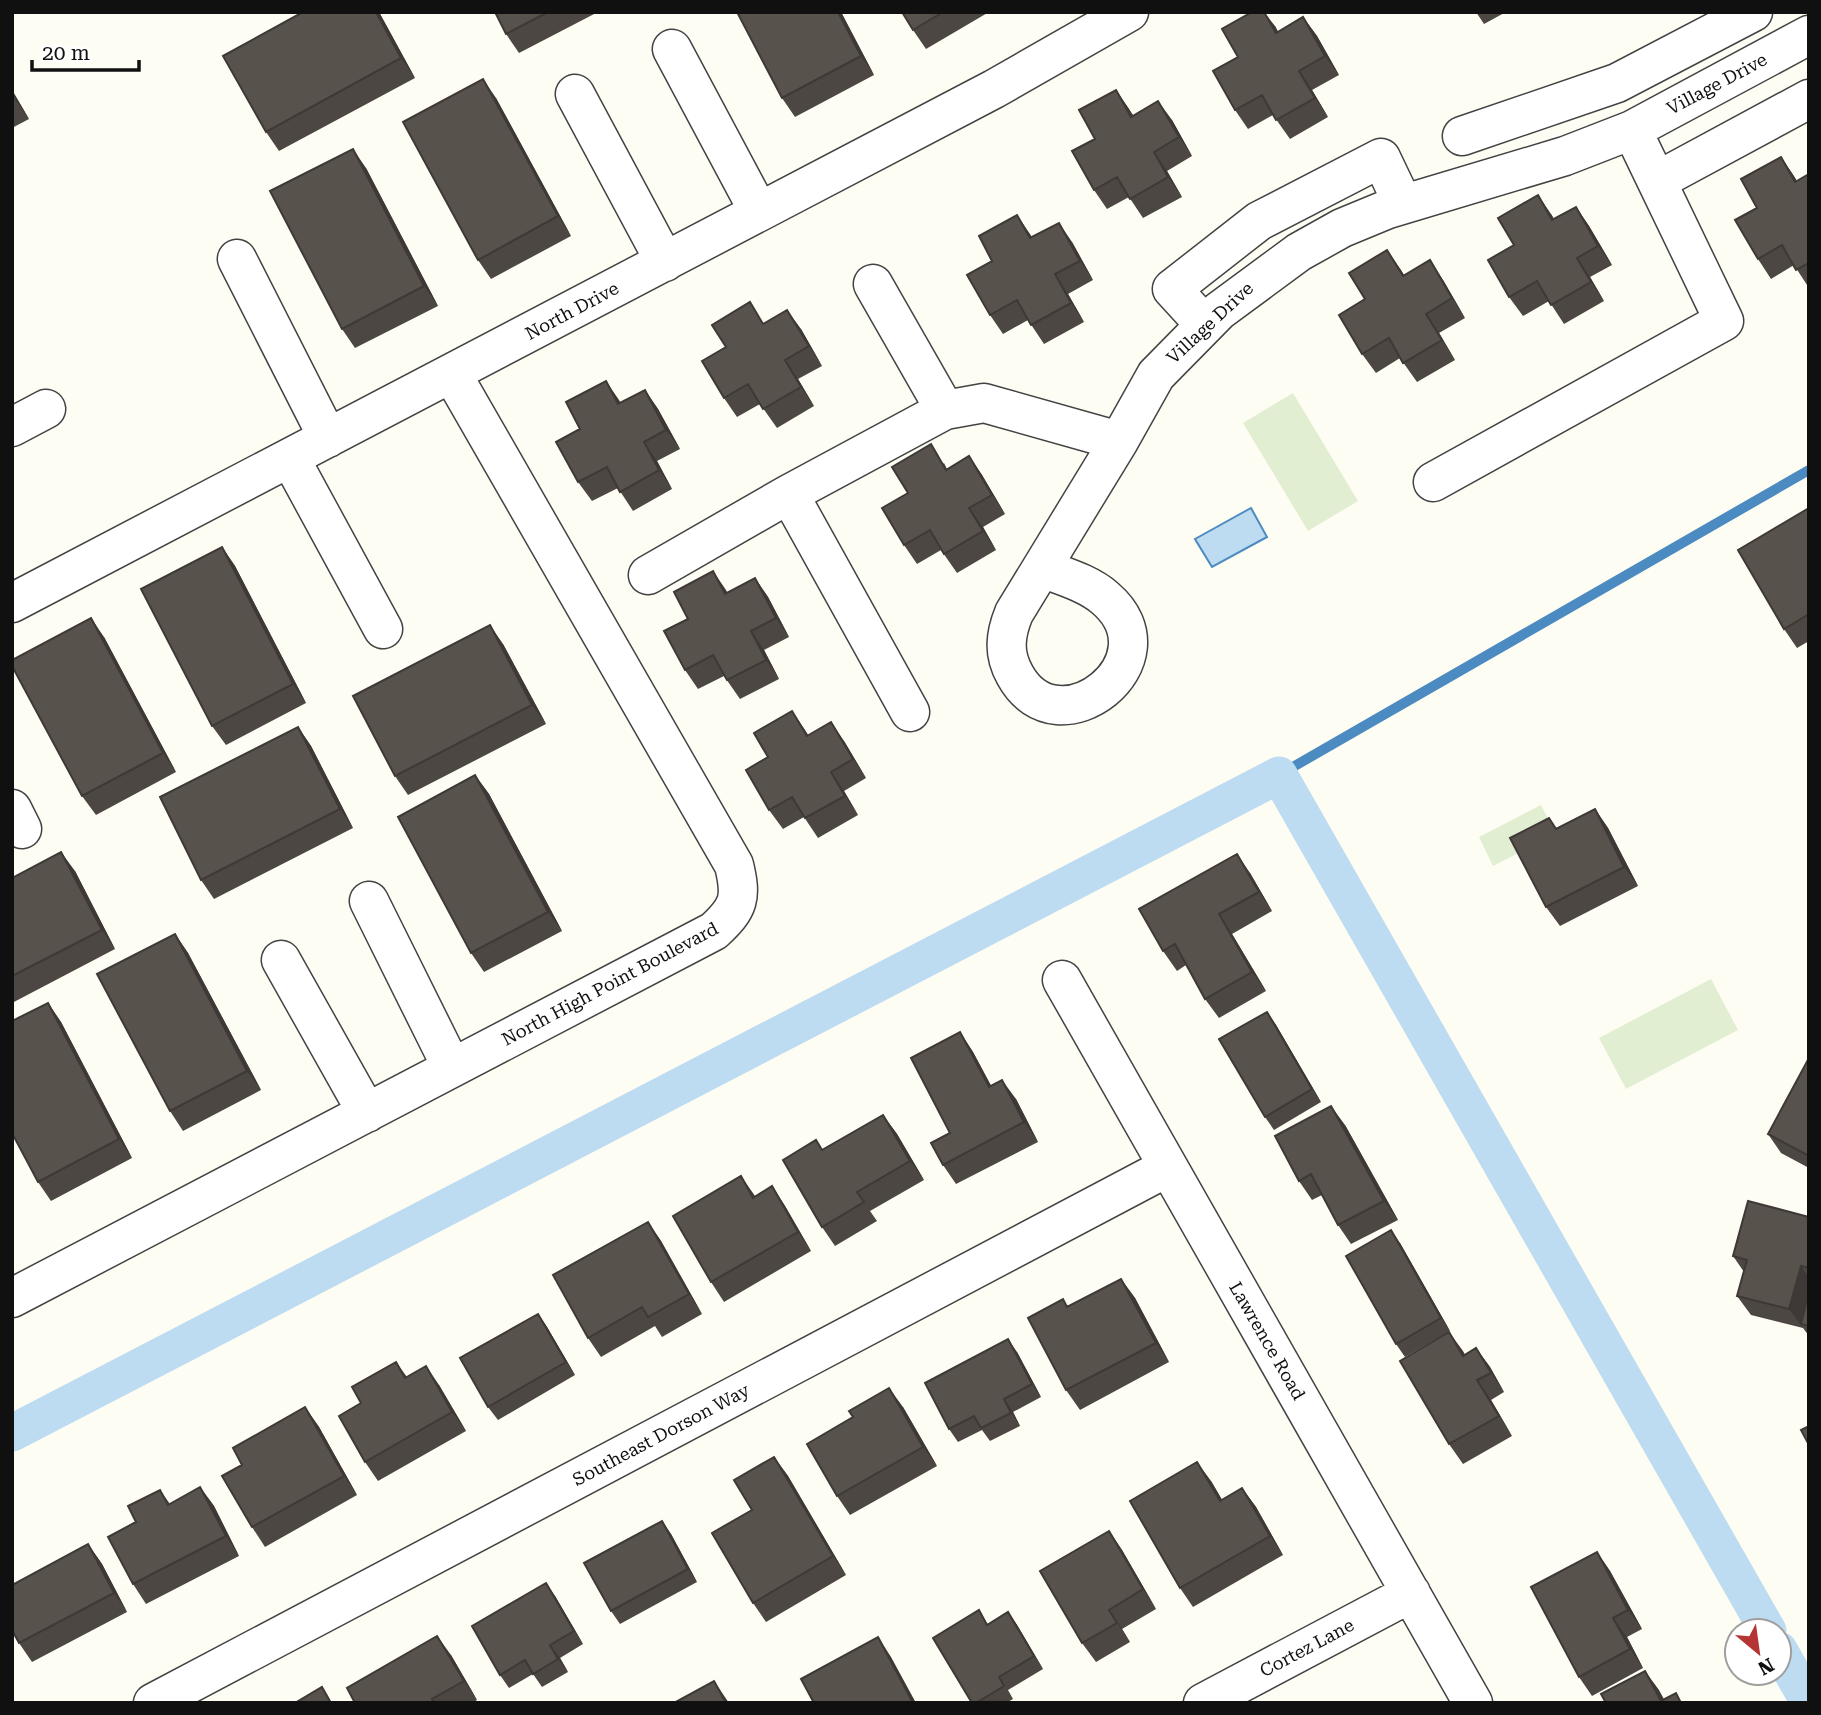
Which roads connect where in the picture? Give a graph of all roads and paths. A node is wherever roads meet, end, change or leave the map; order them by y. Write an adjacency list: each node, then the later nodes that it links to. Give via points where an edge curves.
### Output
1 (1753, 12): 8 (street, via 1617,83)
2 (1106, 18): 11 (street, North Drive, via 994,89)
3 (1809, 35): 7 (street, Village Drive)
4 (672, 49): 11 (street)
5 (575, 94): 13 (street)
6 (1809, 99): 9 (street)
7 (1632, 130): 9 (street); 10 (street, Village Drive, via 1565,156)
8 (1462, 136)
9 (1657, 181): 23 (street, via 1724,321)
10 (1403, 204): 15 (street, Village Drive, via 1342,228 1299,252 1257,280); 15 (street, via 1381,158 1259,221 1172,289)
11 (759, 212): 13 (street, North Drive)
12 (237, 259): 20 (street)
13 (665, 262): 16 (street, North Drive)
14 (873, 284): 18 (street)
15 (1205, 325): 21 (street, Village Drive, via 1156,375)
16 (452, 374): 20 (street, North Drive); 33 (street, North High Point Boulevard, via 734,865 740,890 733,914 714,931)
17 (46, 409): 19 (street)
18 (945, 411): 21 (street, via 984,403); 24 (street)
19 (12, 427)
20 (328, 438): 22 (street, North Drive)
21 (1119, 441): 25 (street, Village Drive)
22 (290, 458): 27 (street, North Drive); 28 (street)
23 (1433, 482)
24 (789, 494): 26 (street); 29 (street)
25 (1042, 568)
26 (648, 575)
27 (13, 602)
28 (383, 629)
29 (910, 712)
30 (369, 901): 33 (street)
31 (281, 960): 34 (street)
32 (1062, 980): 35 (street, Lawrence Road)
33 (452, 1068): 34 (street, North High Point Boulevard)
34 (367, 1113): 36 (street, North High Point Boulevard)
35 (1168, 1167): 37 (street, Lawrence Road); 38 (street, Southeast Dorson Way)
36 (15, 1291)
37 (1410, 1593): 39 (street, Cortez Lane); 40 (street, Lawrence Road)
38 (153, 1703)
39 (1203, 1703)
40 (1473, 1703)

